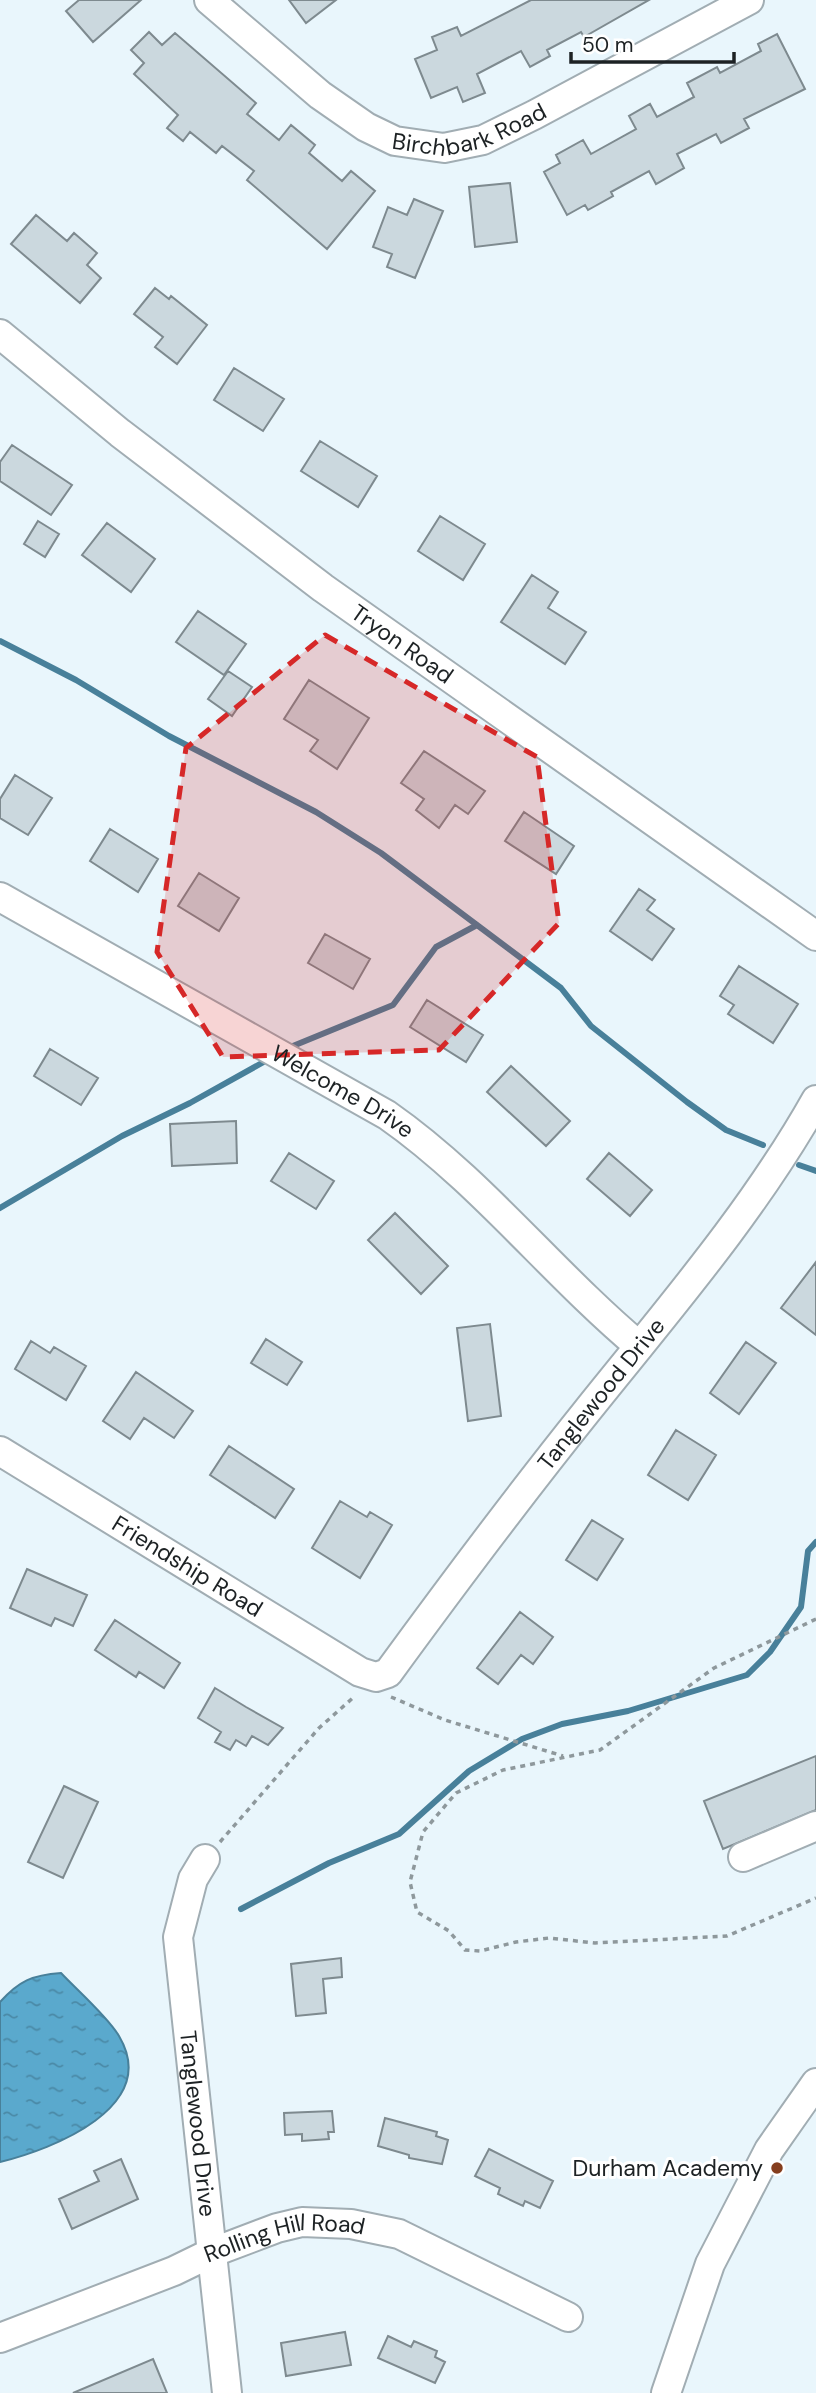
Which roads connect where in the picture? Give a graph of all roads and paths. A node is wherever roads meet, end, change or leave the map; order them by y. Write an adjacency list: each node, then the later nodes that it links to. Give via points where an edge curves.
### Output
1 (209, 0): 2 (street, Birchbark Road, via 320,95 366,127 396,141 444,148 483,139 534,115)
2 (749, 0)
3 (0, 334): 5 (street, Tryon Road, via 120,433 323,588)
4 (0, 897): 7 (street, Welcome Drive, via 387,1115 443,1159 594,1308)
5 (816, 936)
6 (816, 1100): 7 (street, Tanglewood Drive, via 775,1167)
7 (639, 1346): 10 (street, Tanglewood Drive, via 387,1673)
8 (0, 1451): 10 (street, Friendship Road, via 360,1672)
9 (816, 1619): 11 (path, via 714,1668 600,1750)
10 (376, 1677): 11 (path, via 392,1698 434,1716); 14 (path, via 319,1728)
11 (565, 1756): 15 (path, via 503,1770 456,1793 423,1832 410,1882 417,1912 449,1931 465,1950 549,1938 595,1942 727,1936)
12 (816, 1826): 13 (street)
13 (743, 1857)
14 (205, 1859): 17 (street, Tanglewood Drive, via 193,1879 178,1937)
15 (816, 1898)
16 (816, 2083): 21 (street, via 763,2161 710,2264)
17 (211, 2253): 18 (street, Rolling Hill Road, via 302,2222 370,2227 439,2252); 19 (street, Rolling Hill Road); 20 (street, Tanglewood Drive)
18 (568, 2317)
19 (0, 2338)
20 (227, 2393)
21 (666, 2393)

